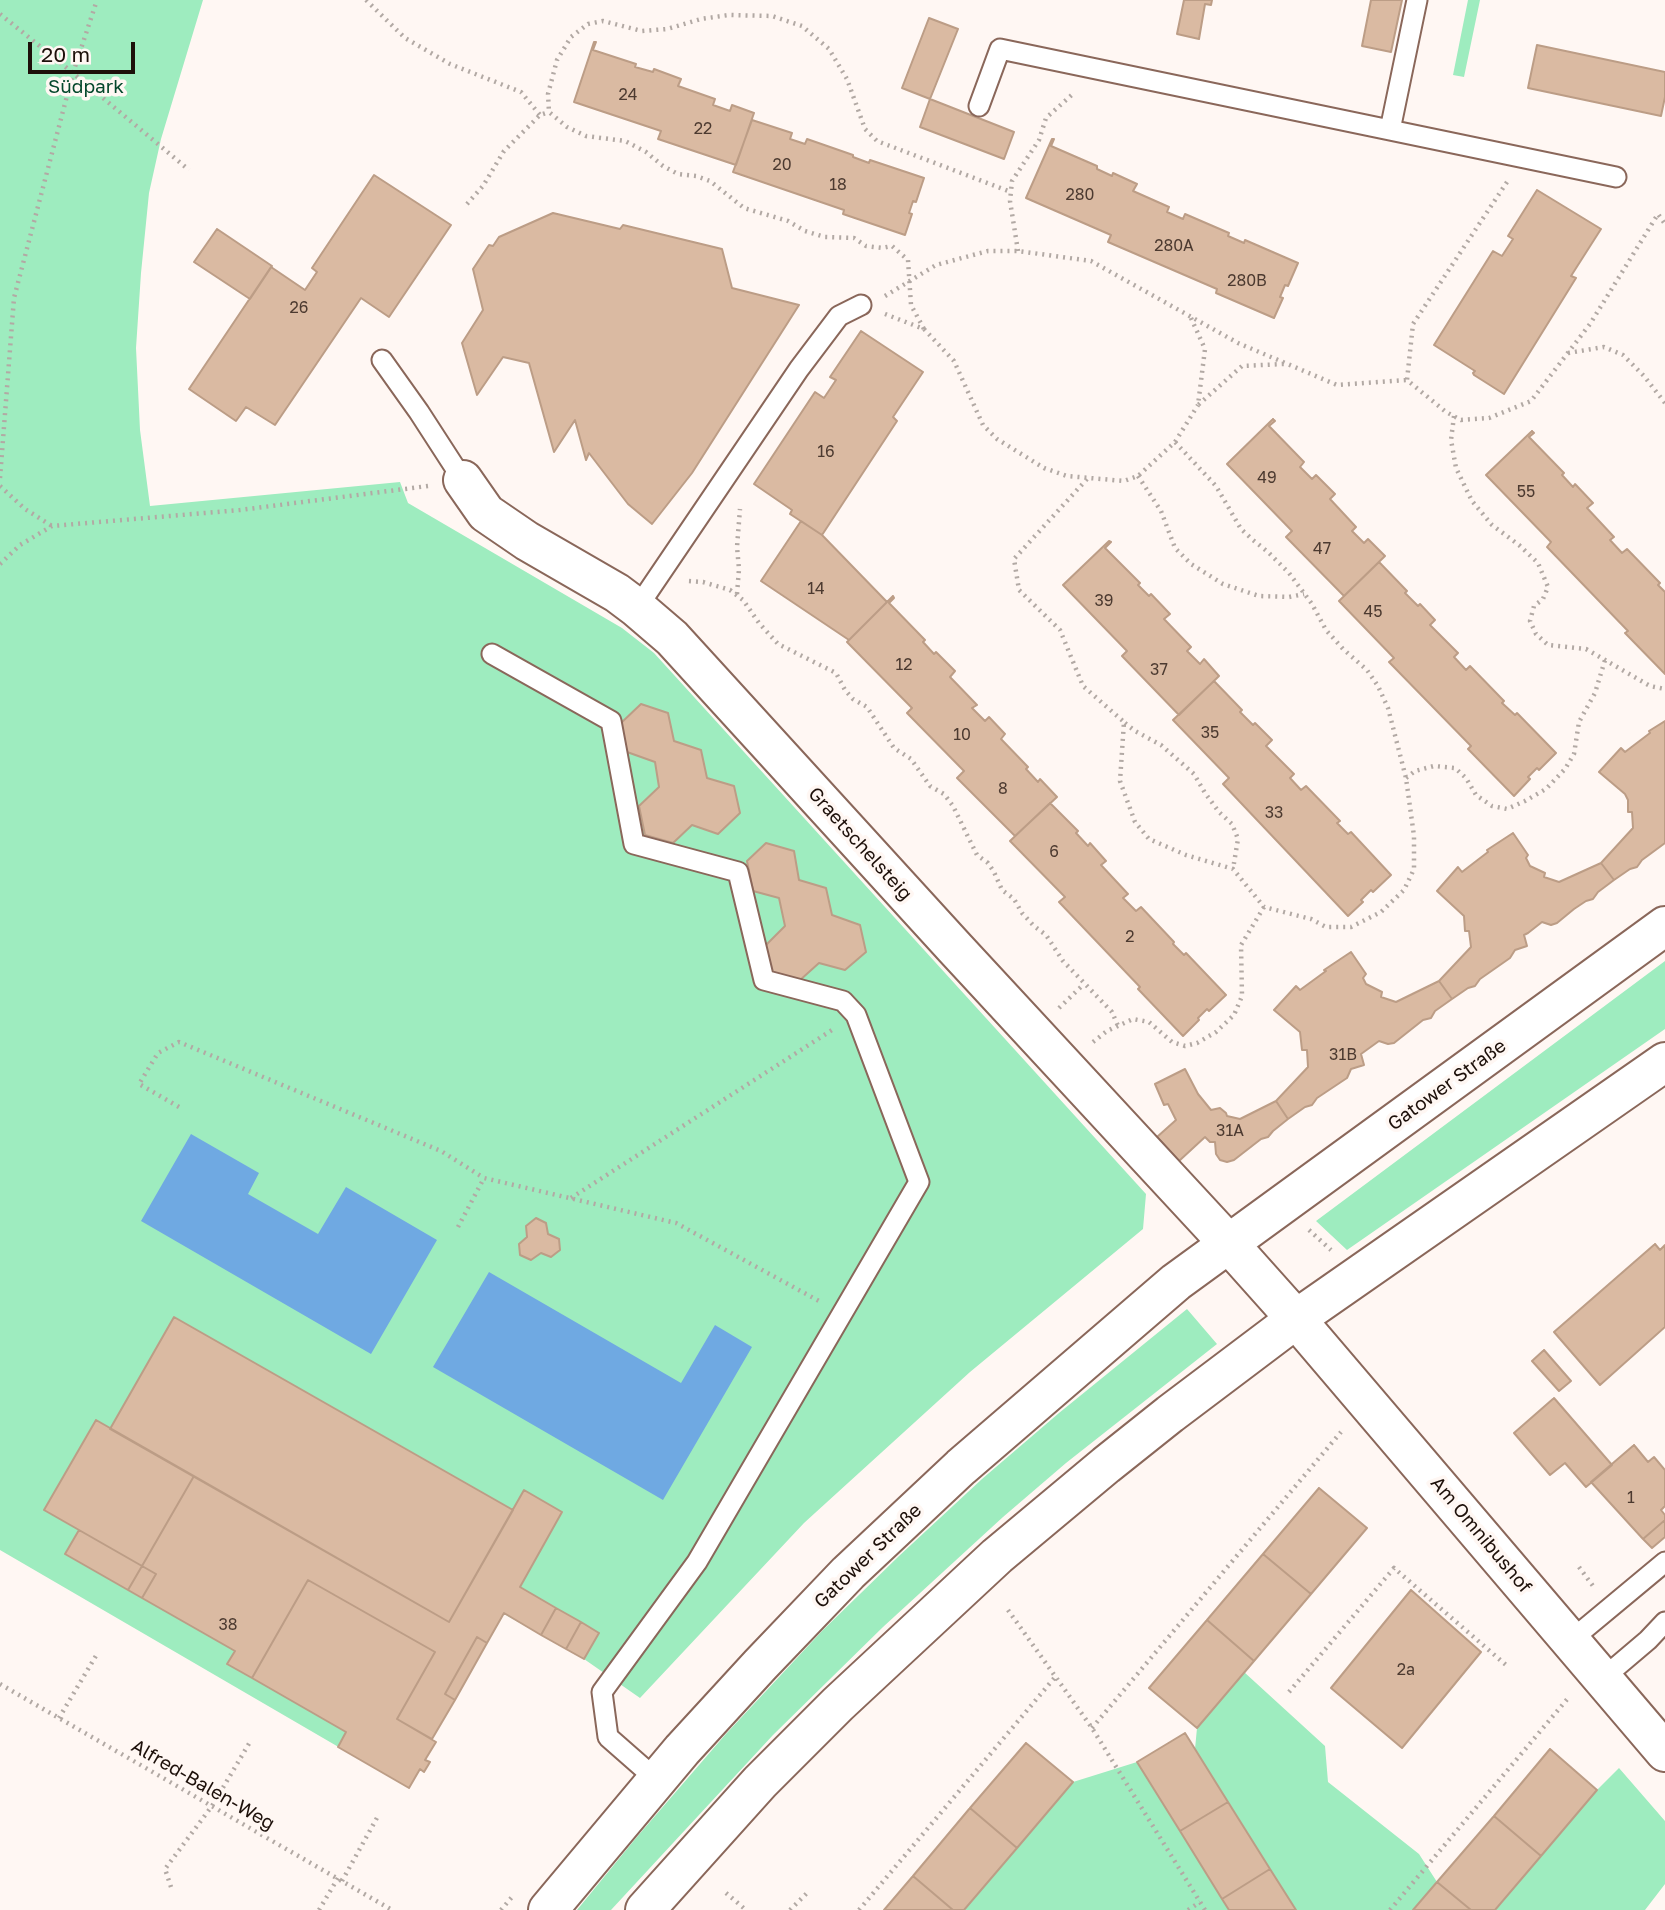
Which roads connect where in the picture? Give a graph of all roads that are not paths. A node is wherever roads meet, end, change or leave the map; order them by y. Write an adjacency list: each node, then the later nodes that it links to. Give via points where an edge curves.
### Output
1 (1417, 0): 3 (lane)
2 (979, 106): 3 (lane, via 1000,49)
3 (1390, 130): 4 (lane)
4 (1616, 177)
5 (861, 304): 8 (lane, via 839,316 799,369)
6 (382, 360): 7 (lane)
7 (463, 480): 8 (main road, Graetschelsteig, via 486,513 527,541 617,593)
8 (647, 594): 12 (main road, Graetschelsteig, via 672,638)
9 (492, 654): 19 (lane, via 611,721 634,844 738,872 764,981 843,1001 856,1015 919,1181 697,1562 602,1692 608,1737)
10 (1665, 926): 12 (main road, Gatower Straße)
11 (1665, 1062): 13 (main road)
12 (1229, 1244): 13 (main road); 19 (main road, Gatower Straße, via 1176,1282 961,1467 848,1573)
13 (1296, 1319): 16 (main road, Am Omnibushof); 21 (main road, via 1170,1413 997,1556 760,1782)
14 (1665, 1562): 16 (lane)
15 (1665, 1622): 17 (lane)
16 (1570, 1641): 17 (main road, Am Omnibushof)
17 (1586, 1687): 18 (main road, Am Omnibushof)
18 (1665, 1752)
19 (657, 1780): 20 (main road, Gatower Straße)
20 (548, 1910)
21 (645, 1910)

